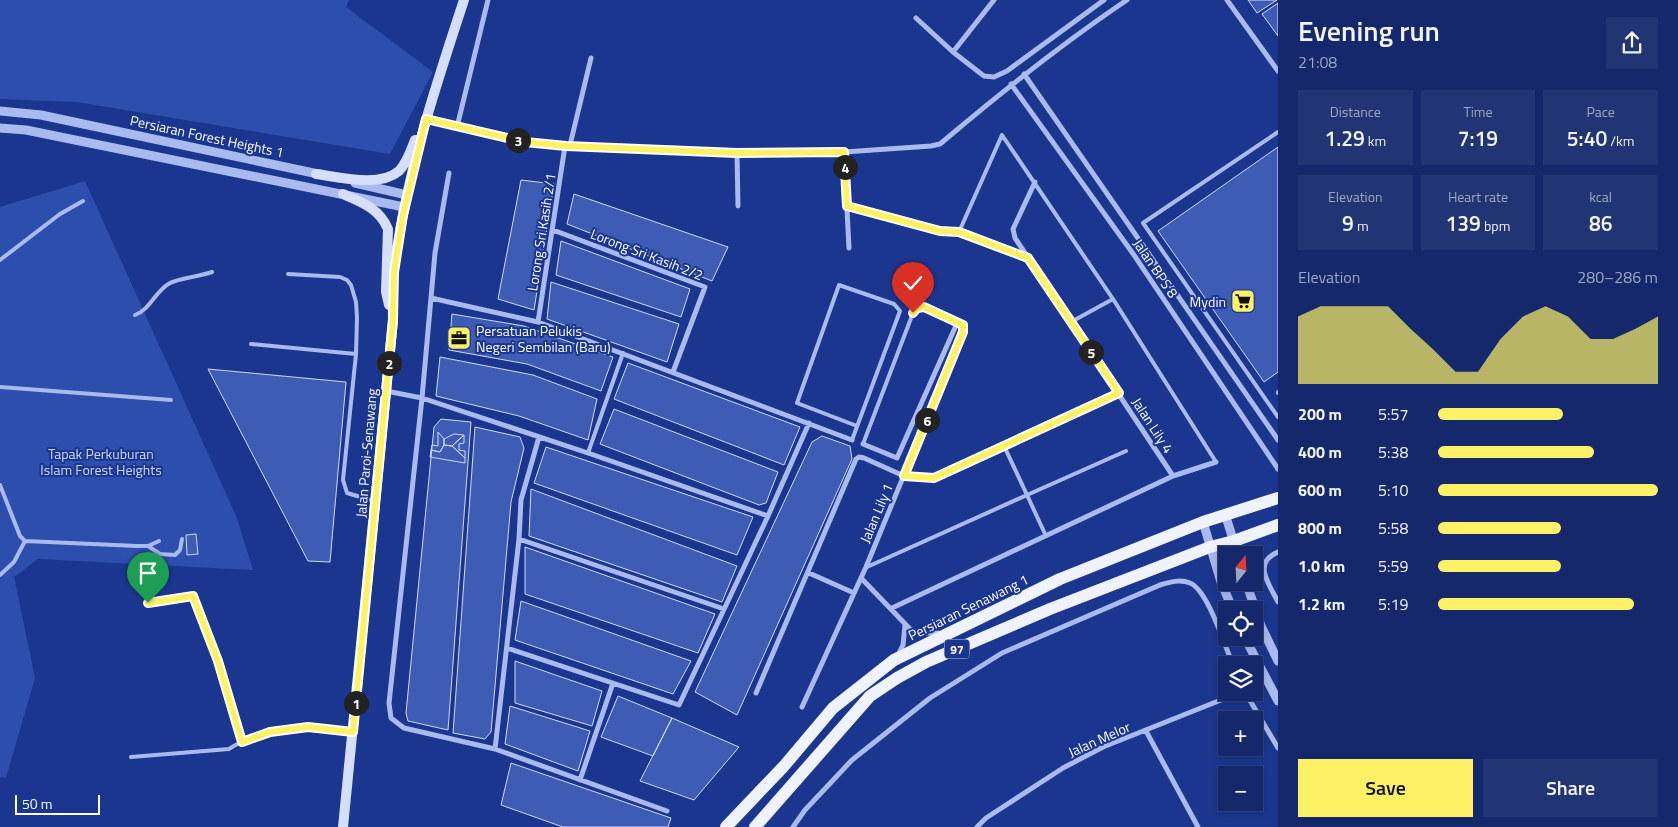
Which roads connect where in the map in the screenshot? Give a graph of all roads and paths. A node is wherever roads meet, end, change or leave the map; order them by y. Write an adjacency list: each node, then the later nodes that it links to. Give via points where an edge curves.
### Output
1 (464, 0): 13 (main road, Jalan Paroi-Senawang)
2 (488, 0): 16 (street)
3 (994, 0): 8 (street)
4 (1104, 0): 8 (street, via 994,78 984,76)
5 (1127, 0): 11 (street)
6 (1227, 0): 10 (street)
7 (916, 18): 8 (street)
8 (953, 52)
9 (591, 58): 19 (street, Lorong Sri Kasih 2/1)
10 (1278, 71)
11 (1024, 74): 12 (street); 59 (street)
12 (1011, 84): 20 (street, via 940,144); 65 (street, Jalan BPS 8, via 1134,255)
13 (430, 103): 15 (main road, Jalan Paroi-Senawang); 23 (main road, via 409,154 399,170 388,178 377,181)
14 (0, 111): 23 (street, Persiaran Forest Heights 1, via 41,115)
15 (426, 119): 16 (street); 26 (main road, Jalan Paroi-Senawang)
16 (457, 127): 19 (street, via 525,142)
17 (0, 128): 25 (street, via 26,130)
18 (1278, 132): 54 (lane, via 1143,224)
19 (568, 145): 21 (street); 31 (street, Lorong Sri Kasih 2/1)
20 (844, 152): 21 (street); 29 (street)
21 (737, 153): 28 (street)
22 (449, 173): 38 (street)
23 (316, 174): 26 (street, Persiaran Forest Heights 1)
24 (1035, 182): 32 (lane, via 1002,135); 34 (street, Jalan Lily 4, via 1013,229); 39 (lane)
25 (343, 194): 30 (street); 41 (main road, via 371,207 386,223 386,292)
26 (407, 195): 30 (main road, Jalan Paroi-Senawang)
27 (83, 201): 35 (lane, via 60,214)
28 (738, 206)
29 (847, 206): 32 (street, via 940,231); 33 (street)
30 (404, 207): 41 (main road, Jalan Paroi-Senawang, via 394,272)
31 (553, 230): 43 (street, Lorong Sri Kasih 2/1); 48 (street, Lorong Sri Kasih 2/2, via 705,287)
32 (959, 232): 34 (street)
33 (849, 248)
34 (1028, 258): 44 (street, Jalan Lily 4)
35 (0, 260)
36 (212, 272): 40 (lane, via 170,283 142,312)
37 (288, 274): 46 (lane, via 340,277 351,285 356,302)
38 (431, 298): 43 (street); 52 (street)
39 (1113, 299): 44 (lane); 64 (lane)
40 (135, 315)
41 (393, 320): 50 (main road, Jalan Paroi-Senawang)
42 (958, 321): 60 (street, via 897,458); 60 (lane, via 924,307 913,313); 66 (street, Jalan Lily 1, via 963,325 963,332)
43 (538, 322): 47 (street)
44 (1071, 322): 51 (street, Jalan Lily 4)
45 (251, 344): 46 (lane)
46 (356, 354): 72 (lane, via 343,480 347,493)
47 (622, 354): 48 (street); 63 (lane)
48 (672, 372): 55 (street)
49 (0, 387): 53 (lane)
50 (386, 391): 52 (street); 72 (main road, Jalan Paroi-Senawang)
51 (1119, 393): 61 (street); 67 (street, Jalan Lily 4)
52 (422, 398): 57 (street); 115 (street, via 389,703 391,718 404,728 420,733)
53 (171, 400)
54 (1278, 417)
55 (809, 423): 58 (street); 74 (street)
56 (857, 426): 56 (lane, via 900,311 894,304 839,285 797,403); 58 (lane)
57 (539, 437): 63 (street); 79 (street, via 521,500)
58 (852, 440)
59 (1278, 440)
60 (863, 444)
61 (1004, 446): 66 (street, via 934,478); 70 (lane)
62 (1126, 451): 70 (lane)
63 (588, 453): 74 (street)
64 (1216, 462): 67 (street)
65 (1278, 469)
66 (904, 476): 87 (street, Jalan Lily 1); 88 (street, via 864,458 856,459)
67 (1173, 476): 77 (street)
68 (0, 485): 80 (lane, via 20,536)
69 (1278, 489): 73 (main road)
70 (1027, 495): 77 (lane); 87 (lane)
71 (1278, 498): 73 (main road, Persiaran Senawang 1 / 97)
72 (376, 502): 112 (main road, Jalan Paroi-Senawang)
73 (1225, 514): 75 (main road, Persiaran Senawang 1 / 97); 82 (street)
74 (768, 516): 97 (street)
75 (1203, 522): 84 (street); 99 (main road, Persiaran Senawang 1 / 97, via 1060,579)
76 (1278, 525): 82 (main road, 97)
77 (1046, 536): 96 (street)
78 (182, 539): 83 (lane, via 180,550 175,555 160,554)
79 (519, 539): 97 (street); 101 (street)
80 (25, 541): 83 (lane); 89 (lane, via 14,562)
81 (158, 541): 83 (lane)
82 (1234, 541): 84 (main road, 97); 85 (street)
83 (148, 546)
84 (1210, 546): 93 (street); 121 (main road, 97, via 1050,609 926,662 897,678 870,696)
85 (1235, 546)
86 (1278, 552): 94 (street, via 1267,558 1264,565 1265,575)
87 (866, 567): 90 (street, Jalan Lily 1)
88 (809, 573): 92 (street); 106 (street)
89 (0, 575)
90 (861, 578): 92 (street, Jalan Lily 1); 96 (street)
91 (1249, 591): 104 (street)
92 (854, 593): 110 (street, Jalan Lily 1)
93 (1229, 601)
94 (1278, 602)
95 (148, 603): 113 (lane, via 193,596 218,661)
96 (892, 608): 98 (street)
97 (724, 609): 105 (street, via 679,705)
98 (905, 625): 99 (street, via 919,633); 103 (street, via 903,645)
99 (949, 632): 103 (main road, Persiaran Senawang 1 / 97)
100 (1249, 646): 109 (street)
101 (507, 648): 105 (street); 115 (street)
102 (1229, 656): 122 (street, via 1199,589 1176,581 1160,585 1002,653 930,698 852,760)
103 (894, 660): 120 (main road, Persiaran Senawang 1 / 97, via 833,708)
104 (1278, 661)
105 (613, 683): 117 (street)
106 (756, 693)
107 (1219, 701): 111 (street, Jalan Melor)
108 (1250, 701): 114 (street)
109 (1278, 701)
110 (802, 707)
111 (1146, 731): 123 (street, Jalan Melor, via 1103,747 1063,768); 124 (street)
112 (353, 732): 113 (lane, via 308,727 270,732); 119 (main road, Jalan Paroi-Senawang)
113 (242, 742): 116 (lane, via 229,749)
114 (1278, 748)
115 (495, 749): 117 (street)
116 (131, 757)
117 (580, 780): 118 (street)
118 (667, 811)
119 (343, 827)
120 (726, 827)
121 (755, 827)
122 (793, 827)
123 (977, 827)
124 (1198, 827)

